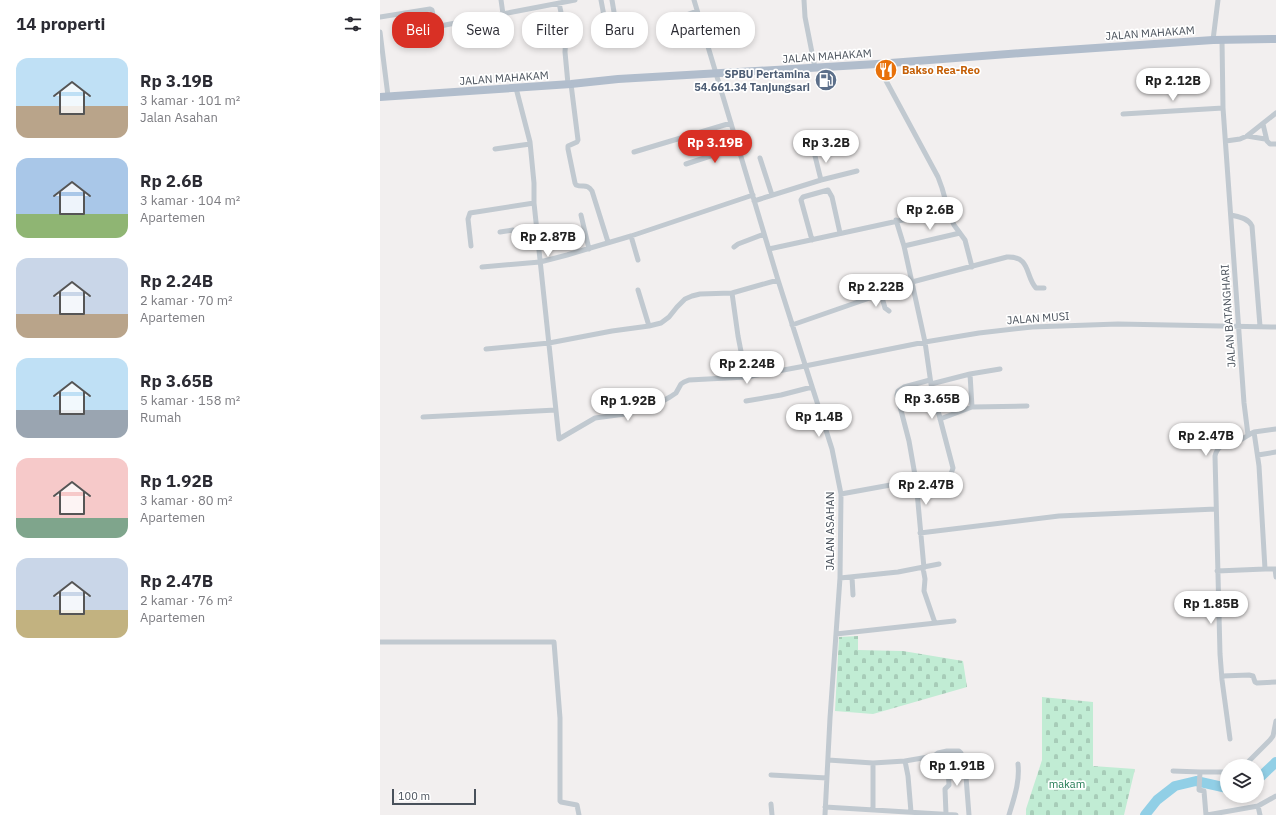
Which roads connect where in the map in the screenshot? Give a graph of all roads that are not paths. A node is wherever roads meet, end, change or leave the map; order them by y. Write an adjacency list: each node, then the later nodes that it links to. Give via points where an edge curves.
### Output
1 (501, 0): 10 (street)
2 (575, 0): 8 (street)
3 (601, 0): 12 (street)
4 (612, 0): 13 (street)
5 (694, 0): 9 (street, JALAN ASAHAN)
6 (804, 0): 21 (street)
7 (1218, 0): 18 (street)
8 (559, 3): 11 (street); 23 (street, via 566,36 565,52)
9 (697, 11): 22 (street, JALAN ASAHAN)
10 (504, 12)
11 (514, 12)
12 (603, 12)
13 (614, 12)
14 (380, 17): 15 (street, via 430,8 435,23 440,26)
15 (452, 24)
16 (380, 32): 25 (street)
17 (1276, 38): 19 (main road, JALAN MAHAKAM)
18 (1213, 40): 19 (main road, JALAN MAHAKAM); 20 (main road, JALAN MAHAKAM)
19 (1222, 40): 26 (street, JALAN BATANGHARI)
20 (877, 64): 21 (main road, JALAN MAHAKAM); 48 (street, via 938,177)
21 (815, 68): 22 (main road, JALAN MAHAKAM)
22 (716, 74): 23 (main road, JALAN MAHAKAM); 29 (street, JALAN ASAHAN)
23 (570, 84): 24 (main road, JALAN MAHAKAM); 59 (street, via 578,140 568,146 574,183 590,187)
24 (516, 88): 25 (main road, JALAN MAHAKAM); 34 (street)
25 (384, 96)
26 (1223, 108): 28 (street); 33 (street, JALAN BATANGHARI)
27 (1276, 113): 30 (street)
28 (1123, 114)
29 (731, 123): 36 (street, JALAN ASAHAN); 38 (street)
30 (1263, 124): 31 (street); 32 (street)
31 (1247, 136): 32 (street); 33 (street)
32 (1265, 139): 35 (street, via 1270,144)
33 (1226, 141): 50 (street, JALAN BATANGHARI)
34 (530, 144): 37 (street); 47 (street)
35 (1276, 144)
36 (738, 147): 41 (street); 44 (street, JALAN ASAHAN)
37 (495, 149)
38 (634, 152)
39 (814, 152): 43 (street)
40 (760, 158): 45 (street)
41 (686, 164)
42 (857, 171): 43 (street)
43 (821, 180): 45 (street)
44 (753, 195): 46 (street, JALAN ASAHAN); 56 (street)
45 (772, 195): 46 (street)
46 (754, 201): 55 (street, JALAN ASAHAN)
47 (534, 203): 57 (street); 60 (street, via 470,214 468,219)
48 (948, 209): 51 (street); 54 (street)
49 (581, 215): 63 (street)
50 (1231, 215): 78 (street, JALAN BATANGHARI); 79 (street, via 1248,220 1252,226)
51 (896, 220): 53 (street); 61 (street)
52 (500, 232): 57 (street, via 513,230 517,242)
53 (840, 233): 58 (street); 58 (street, via 828,190 801,200)
54 (960, 233): 61 (street); 68 (street, via 965,240)
55 (764, 234): 62 (street); 64 (street, JALAN ASAHAN)
56 (631, 236): 59 (street); 65 (street)
57 (538, 239): 66 (street)
58 (812, 240): 64 (street)
59 (608, 242): 63 (street)
60 (471, 246)
61 (904, 246): 70 (street)
62 (734, 247)
63 (589, 249): 66 (street)
64 (769, 249): 69 (street, JALAN ASAHAN)
65 (638, 260)
66 (540, 262): 67 (street); 82 (street)
67 (482, 267)
68 (972, 267): 70 (street); 71 (street, via 1014,257 1027,267 1036,288)
69 (778, 280): 74 (street); 76 (street, JALAN ASAHAN)
70 (912, 282): 73 (street); 81 (street)
71 (1044, 288)
72 (638, 290): 77 (street)
73 (881, 294): 75 (street); 76 (street)
74 (733, 298): 77 (street, via 700,294 692,296 685,299 661,323); 87 (street)
75 (888, 311)
76 (792, 325): 84 (street, JALAN ASAHAN)
77 (649, 326): 82 (street)
78 (1239, 326): 79 (street, JALAN MUSI); 81 (street, JALAN MUSI, via 1040,326); 98 (street, JALAN BATANGHARI)
79 (1260, 326): 80 (street, JALAN MUSI)
80 (1276, 327)
81 (925, 342): 84 (street, JALAN MUSI); 88 (street)
82 (549, 343): 83 (street); 93 (street)
83 (486, 349)
84 (805, 366): 87 (street, JALAN MUSI); 89 (street, JALAN ASAHAN)
85 (1000, 369): 86 (street)
86 (970, 374): 88 (street); 92 (street)
87 (746, 377): 93 (street, JALAN MUSI, via 682,383 676,393 657,404 625,414 595,418 559,438)
88 (931, 382): 95 (street); 101 (street, via 904,387 897,395)
89 (812, 387): 90 (street, via 781,396); 102 (street, JALAN ASAHAN, via 832,450)
90 (746, 401)
91 (1027, 406): 92 (street)
92 (972, 407): 95 (street)
93 (556, 410): 94 (street)
94 (423, 417)
95 (940, 419): 101 (street, via 952,472)
96 (1276, 429): 97 (street)
97 (1254, 432): 98 (street); 100 (street)
98 (1248, 435): 103 (street, via 1240,441 1216,450)
99 (1276, 452): 100 (street)
100 (1258, 455): 107 (street)
101 (916, 481): 102 (street); 104 (street)
102 (841, 494): 112 (street, JALAN ASAHAN)
103 (1216, 509): 104 (street, via 1059,516); 109 (street)
104 (920, 533): 106 (street)
105 (939, 564): 106 (street)
106 (923, 568): 110 (street); 115 (street, via 924,591)
107 (1265, 569): 108 (street); 109 (street)
108 (1276, 569): 111 (street)
109 (1217, 571): 118 (street)
110 (852, 577): 112 (street); 113 (street)
111 (1276, 577)
112 (840, 578): 116 (street, JALAN ASAHAN)
113 (853, 595)
114 (954, 621): 115 (street)
115 (935, 623): 116 (street)
116 (836, 634): 124 (street, JALAN ASAHAN)
117 (380, 642): 142 (street, via 554,642 560,718 560,801 577,805)
118 (1222, 676): 119 (street, via 1249,675 1253,676 1257,683); 121 (street)
119 (1276, 682)
120 (1276, 721): 123 (street, via 1273,736)
121 (1230, 739)
122 (947, 751): 125 (street); 141 (street, via 949,786 945,789); 146 (street, via 961,753)
123 (1251, 759)
124 (828, 760): 126 (street); 132 (street, JALAN ASAHAN)
125 (905, 761): 126 (street); 139 (street)
126 (873, 763): 137 (street)
127 (1018, 764): 147 (street, via 1018,783)
128 (1173, 771): 130 (street, via 1190,770)
129 (1220, 772): 130 (street)
130 (1199, 773): 148 (street, via 1199,790 1204,790)
131 (771, 775): 132 (street)
132 (827, 778): 136 (street, JALAN ASAHAN)
133 (1276, 796): 135 (street)
134 (771, 804): 143 (street)
135 (1258, 806): 148 (street); 149 (street)
136 (826, 807): 138 (street); 144 (street, JALAN ASAHAN)
137 (873, 810): 138 (street); 140 (street)
138 (860, 812)
139 (911, 812): 140 (street); 141 (street)
140 (893, 813)
141 (946, 814): 145 (street)
142 (579, 815)
143 (772, 815)
144 (825, 815)
145 (956, 815)
146 (969, 815)
147 (1009, 815)
148 (1207, 815)
149 (1260, 815)

